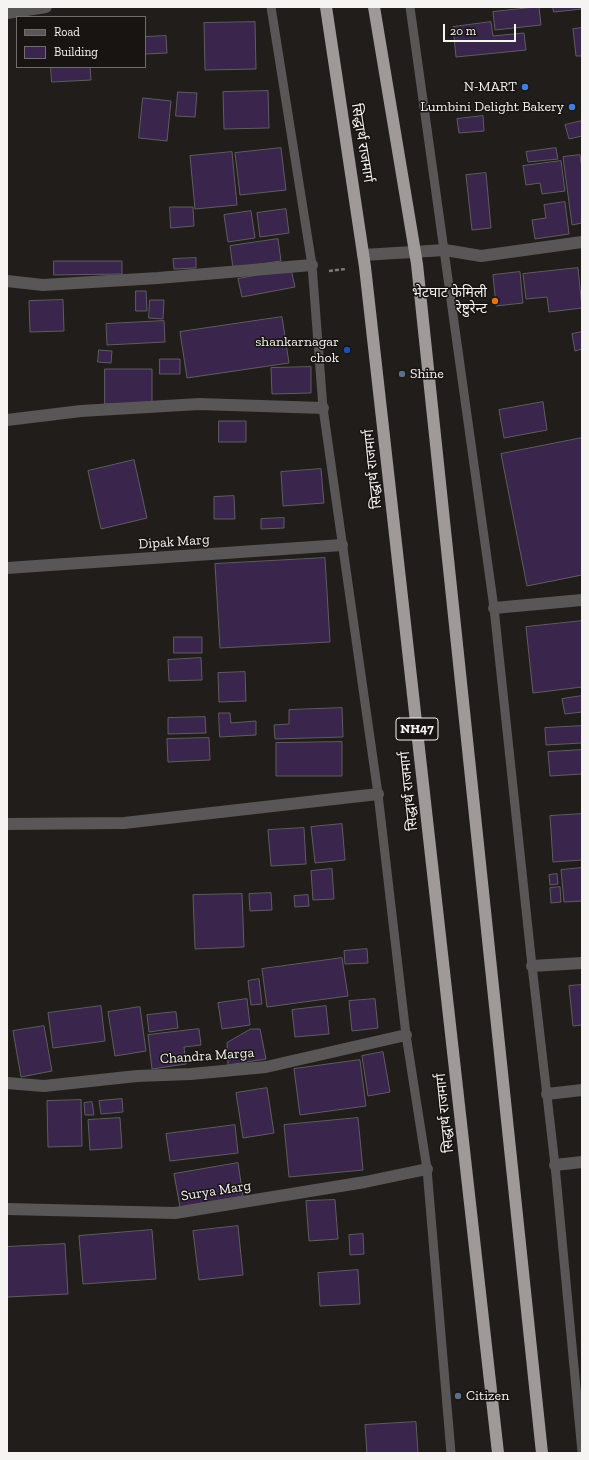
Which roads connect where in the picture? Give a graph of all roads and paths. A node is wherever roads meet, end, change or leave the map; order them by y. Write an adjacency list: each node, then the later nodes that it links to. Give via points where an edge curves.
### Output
1 (46, 7): 6 (street)
2 (271, 7): 11 (lane)
3 (326, 7): 10 (highway, सिद्धार्थ राजमार्ग / NH47)
4 (374, 7): 9 (highway)
5 (410, 7): 8 (lane)
6 (7, 13)
7 (582, 242): 8 (street, via 481,256)
8 (445, 250): 9 (street); 18 (lane)
9 (415, 252): 10 (street); 34 (highway)
10 (363, 255): 33 (highway, सिद्धार्थ राजमार्ग / NH47)
11 (312, 265): 12 (street, via 50,284); 13 (lane)
12 (7, 281)
13 (323, 408): 14 (street, via 199,404 81,410); 15 (lane)
14 (7, 420)
15 (342, 545): 16 (street, Dipak Marg); 19 (lane)
16 (7, 568)
17 (582, 600): 18 (street)
18 (494, 608): 22 (lane)
19 (378, 794): 20 (street, via 124,823); 23 (lane)
20 (7, 824)
21 (582, 964): 22 (street)
22 (532, 966): 26 (lane)
23 (406, 1035): 24 (street, Chandra Marga, via 266,1067 137,1076 44,1086); 29 (lane)
24 (7, 1083)
25 (582, 1090): 26 (street)
26 (547, 1094): 28 (lane)
27 (582, 1162): 28 (street)
28 (555, 1165): 31 (lane)
29 (428, 1169): 30 (street, Surya Marg, via 365,1182 175,1213); 32 (lane)
30 (7, 1209)
31 (582, 1452)
32 (451, 1453)
33 (498, 1453)
34 (542, 1453)

